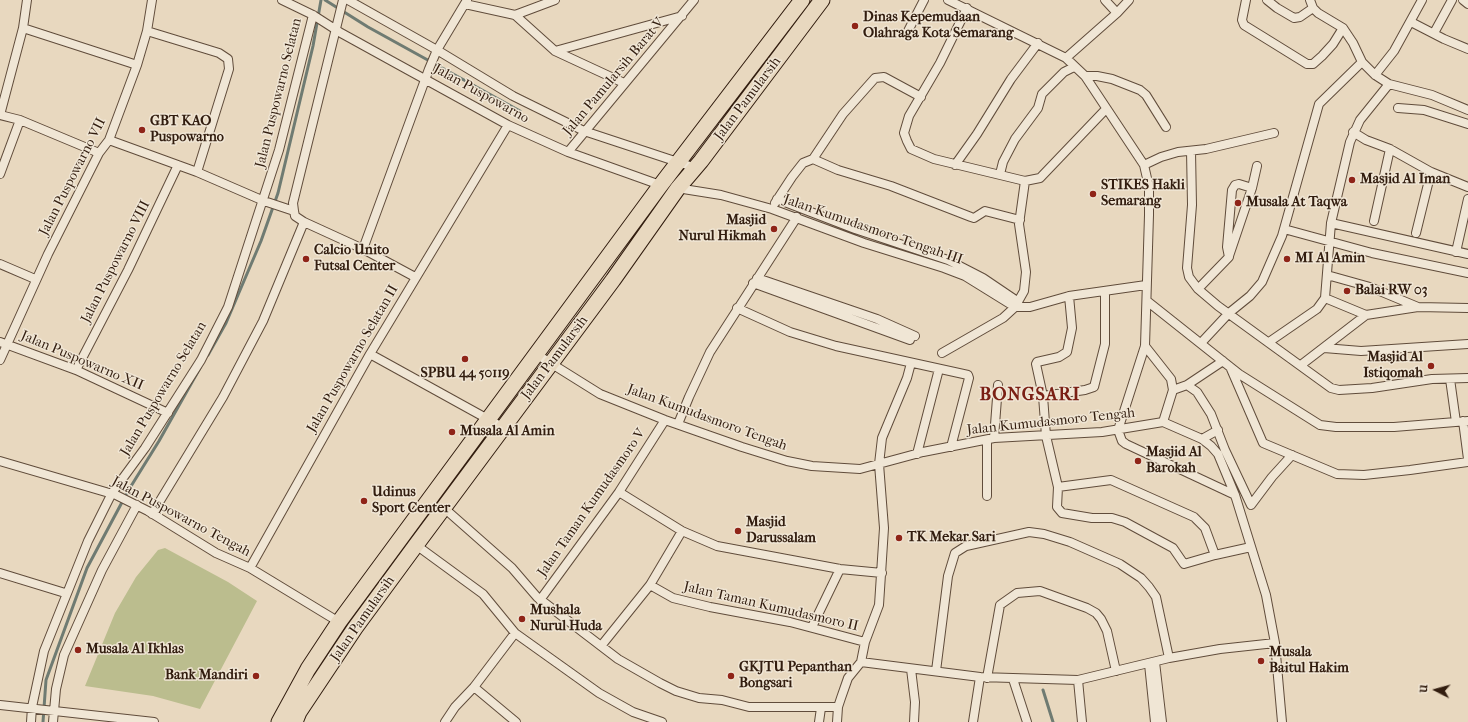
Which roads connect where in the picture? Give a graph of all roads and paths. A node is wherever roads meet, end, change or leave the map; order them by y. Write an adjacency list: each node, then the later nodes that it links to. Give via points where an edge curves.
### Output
1 (27, 0): 28 (street)
2 (152, 0): 30 (street, Jalan Puspowarno VII)
3 (282, 0): 24 (street, Jalan Puspowarno)
4 (345, 0): 27 (street); 36 (street)
5 (555, 0): 23 (street)
6 (694, 0): 25 (street, Jalan Pamularsih Barat V)
7 (802, 0): 64 (highway, Jalan Pamularsih)
8 (822, 0): 69 (highway, Jalan Pamularsih)
9 (924, 0): 31 (street)
10 (948, 0): 21 (street)
11 (1105, 0): 22 (street)
12 (1129, 0): 22 (street)
13 (1246, 0): 29 (street, via 1242,20 1244,25 1307,64 1314,64 1333,44)
14 (1268, 0): 19 (street, via 1294,18 1300,17)
15 (1422, 0): 26 (street)
16 (1452, 0): 32 (street)
17 (1463, 0): 20 (street)
18 (466, 2): 23 (street); 36 (street)
19 (1311, 4): 29 (street)
20 (1468, 4)
21 (967, 8): 33 (street); 46 (street)
22 (1117, 13): 37 (street)
23 (515, 15): 35 (street)
24 (315, 16): 27 (street, Jalan Puspowarno); 81 (street, Jalan Puspowarno Selatan)
25 (682, 16): 35 (street); 44 (street, Jalan Pamularsih Barat V)
26 (1411, 22): 32 (street); 41 (street, via 1394,51)
27 (334, 26): 42 (street, Jalan Puspowarno); 83 (street)
28 (23, 28): 39 (street); 50 (street)
29 (1343, 28): 38 (street)
30 (147, 31): 39 (street, Jalan Puspowarno VII); 70 (street, via 219,53 228,59 229,69)
31 (908, 31)
32 (1434, 33): 34 (street)
33 (1038, 43): 37 (street); 66 (street, via 1010,79)
34 (1468, 49)
35 (555, 51): 44 (street)
36 (437, 52): 42 (street); 55 (street, via 513,96)
37 (1066, 58): 40 (street)
38 (1362, 62): 41 (street); 91 (street, via 1319,104)
39 (137, 65): 58 (street, Jalan Puspowarno VII)
40 (1074, 66): 43 (street); 73 (street, via 1064,72 1042,94 1038,108 1015,139)
41 (1375, 75): 45 (street)
42 (427, 76): 53 (street, Jalan Puspowarno); 95 (street)
43 (1085, 76): 48 (street); 54 (street, via 1112,79 1140,90 1146,95)
44 (624, 83): 55 (street, Jalan Pamularsih Barat V)
45 (1389, 84): 49 (street, via 1432,95); 56 (street)
46 (921, 97): 63 (street, via 884,77 875,78 843,114); 66 (street, via 905,127 907,141 911,149)
47 (1398, 108): 52 (street, via 1424,110)
48 (1106, 109): 67 (street); 74 (street, via 1040,178)
49 (1468, 110)
50 (0, 115): 51 (street)
51 (20, 120): 62 (street); 72 (street)
52 (1468, 124)
53 (508, 125): 61 (street, Jalan Puspowarno); 104 (street, Jalan Puspowarno Selatan II)
54 (1166, 127)
55 (584, 131): 61 (street, Jalan Pamularsih Barat V); 64 (street)
56 (1353, 132): 59 (street); 90 (street)
57 (1274, 133): 60 (street)
58 (109, 140): 62 (street, Jalan Puspowarno VII); 65 (street)
59 (1390, 149): 71 (street); 88 (street)
60 (1191, 151): 67 (street, via 1160,157); 108 (street, via 1192,205 1187,268 1189,277)
61 (568, 152): 75 (street, Jalan Puspowarno)
62 (99, 153): 105 (street, Jalan Puspowarno VII)
63 (813, 159): 79 (street, via 803,163); 87 (street, via 971,218 985,211)
64 (678, 162): 69 (street); 75 (highway, Jalan Pamularsih)
65 (178, 165): 70 (street); 135 (street, Jalan Puspowarno VIII, via 128,270)
66 (955, 165): 73 (street)
67 (1144, 166): 107 (street, via 1149,187)
68 (1256, 166): 78 (street)
69 (696, 168): 77 (highway, Jalan Pamularsih)
70 (197, 172): 81 (street)
71 (1431, 172): 76 (street); 92 (street)
72 (0, 174)
73 (1000, 174): 74 (street)
74 (1025, 181): 87 (street)
75 (660, 186): 77 (street, Jalan Puspowarno); 128 (highway, Jalan Pamularsih)
76 (1468, 187)
77 (678, 188): 82 (street, Jalan Kumudasmoro Tengah III, via 721,195); 132 (highway, Jalan Pamularsih)
78 (1252, 188): 99 (street); 99 (street, via 1239,184 1232,190 1227,247)
79 (777, 199): 82 (street); 84 (street)
80 (1468, 199): 96 (street)
81 (267, 202): 83 (street); 143 (street, Jalan Puspowarno Selatan, via 228,308)
82 (772, 208): 85 (street, Jalan Kumudasmoro Tengah III)
83 (291, 210): 89 (street)
84 (810, 212): 86 (street); 94 (street)
85 (797, 217): 86 (street, Jalan Kumudasmoro Tengah III); 106 (street)
86 (806, 220): 98 (street, Jalan Kumudasmoro Tengah III)
87 (1020, 220): 113 (street, via 1026,272 1024,291)
88 (1374, 221)
89 (304, 222): 95 (street); 168 (street, via 263,321 223,397)
90 (1331, 223): 93 (street); 96 (street)
91 (1284, 229): 93 (street); 117 (street, via 1262,282)
92 (1416, 233)
93 (1328, 242): 102 (street); 103 (street)
94 (905, 245): 98 (street); 101 (street)
95 (363, 249): 104 (street)
96 (1456, 252): 97 (street)
97 (1468, 254)
98 (901, 255): 101 (street, Jalan Kumudasmoro Tengah III)
99 (1229, 257): 108 (street)
100 (0, 264): 105 (street)
101 (946, 264): 113 (street, Jalan Kumudasmoro Tengah III, via 967,273)
102 (1468, 273)
103 (1327, 275): 111 (street); 114 (street, via 1370,287)
104 (415, 278): 127 (street, Jalan Puspowarno Selatan II)
105 (35, 279): 121 (street, Jalan Puspowarno VII)
106 (755, 280): 115 (street); 119 (street, via 877,319)
107 (1146, 285): 109 (street); 112 (street)
108 (1198, 288): 117 (street)
109 (1105, 291): 110 (street); 142 (street, via 1105,344 1094,387)
110 (1069, 296): 113 (street, via 1030,307); 142 (street, via 1072,328 1067,352 1036,364)
111 (1325, 298): 118 (street); 120 (street, via 1316,309)
112 (1147, 301): 122 (street); 124 (street)
113 (1016, 304): 126 (street, via 1003,318)
114 (1418, 307): 116 (street); 118 (street)
115 (737, 308): 131 (street, via 790,332 836,346); 148 (street, via 710,352)
116 (1468, 308)
117 (1229, 313): 120 (street); 122 (street)
118 (1366, 315): 125 (street)
119 (912, 338)
120 (1269, 342): 133 (street)
121 (4, 343): 129 (street, Jalan Puspowarno VII); 135 (street, Jalan Puspowarno XII)
122 (1201, 343): 130 (street)
123 (1468, 344): 125 (street, via 1360,351)
124 (1146, 346): 141 (street, via 1171,379); 150 (street)
125 (1324, 348): 133 (street)
126 (942, 353)
127 (370, 354): 144 (street); 173 (street, Jalan Puspowarno Selatan II)
128 (536, 354): 132 (street, Jalan Kumudasmoro Tengah); 144 (highway, Jalan Pamularsih)
129 (0, 360)
130 (1223, 361): 134 (street); 140 (street)
131 (910, 363): 136 (street); 160 (street, via 907,378 882,438)
132 (550, 364): 145 (street, Jalan Kumudasmoro Tengah, via 600,394); 149 (highway, Jalan Pamularsih)
133 (1301, 365): 138 (street, via 1331,388 1339,390 1432,379)
134 (1231, 368): 146 (street, via 1320,425 1394,427); 157 (street, via 1263,442)
135 (76, 370): 143 (street, Jalan Puspowarno XII)
136 (939, 370): 155 (street, via 965,374 969,378); 156 (street)
137 (1468, 378): 138 (street)
138 (1450, 380): 146 (street)
139 (998, 385): 153 (street)
140 (1186, 385): 141 (street); 151 (street, via 1201,396)
141 (1172, 390): 147 (street)
142 (1042, 396): 152 (street)
143 (168, 413): 163 (street, Jalan Puspowarno Selatan)
144 (489, 419): 149 (street); 180 (highway, Jalan Pamularsih)
145 (665, 420): 148 (street, Jalan Kumudasmoro Tengah); 162 (street, Jalan Taman Kumudasmoro V)
146 (1462, 421): 159 (street)
147 (1163, 422): 150 (street, Jalan Kumudasmoro Tengah); 154 (street)
148 (678, 424): 160 (street, Jalan Kumudasmoro Tengah, via 742,447 805,465 853,469)
149 (504, 428): 167 (highway, Jalan Pamularsih)
150 (1118, 430): 152 (street, Jalan Kumudasmoro Tengah); 164 (street, via 1126,444)
151 (1218, 430): 154 (street); 157 (street, via 1251,505)
152 (1046, 436): 153 (street, Jalan Kumudasmoro Tengah); 161 (street)
153 (990, 439): 155 (street, Jalan Kumudasmoro Tengah); 165 (street)
154 (1202, 439): 164 (street, via 1218,454)
155 (951, 447): 156 (street, Jalan Kumudasmoro Tengah)
156 (917, 454): 160 (street, Jalan Kumudasmoro Tengah)
157 (1292, 455): 159 (street, via 1337,474 1347,475 1410,470)
158 (0, 460): 163 (street, Jalan Puspowarno Tengah)
159 (1468, 460)
160 (879, 464): 176 (street, via 884,528)
161 (1058, 487): 172 (street, via 1111,480 1120,483 1202,522); 172 (street, via 1057,507 1062,512 1125,522 1173,548 1184,564)
162 (619, 492): 169 (street); 179 (street, Jalan Taman Kumudasmoro V)
163 (114, 494): 166 (street, Jalan Puspowarno Tengah); 178 (street, Jalan Puspowarno Selatan, via 88,541)
164 (1235, 495): 171 (street)
165 (987, 496)
166 (135, 505): 168 (street, Jalan Puspowarno Tengah); 200 (street, via 102,570 64,655)
167 (444, 508): 170 (highway, Jalan Pamularsih); 179 (street, via 512,568)
168 (152, 514): 173 (street, Jalan Puspowarno Tengah, via 216,553)
169 (682, 531): 174 (street, via 717,546); 177 (street)
170 (416, 545): 182 (street, via 483,594); 205 (highway, Jalan Pamularsih, via 355,628)
171 (1251, 546): 172 (street); 184 (street, via 1266,594)
172 (1215, 555)
173 (250, 568): 180 (street, Jalan Puspowarno Tengah)
174 (840, 569): 176 (street); 181 (street)
175 (0, 573): 178 (street)
176 (882, 573): 183 (street, via 879,605)
177 (650, 585): 181 (street, Jalan Taman Kumudasmoro II, via 673,598); 185 (street)
178 (65, 593): 198 (street, Jalan Puspowarno Selatan, via 44,650)
179 (540, 600): 185 (street)
180 (339, 622): 204 (highway, Jalan Pamularsih)
181 (812, 627): 183 (street, Jalan Taman Kumudasmoro II)
182 (515, 633): 195 (street); 208 (street, via 600,693 633,712)
183 (865, 642): 187 (street)
184 (1275, 643): 186 (street); 217 (street)
185 (601, 646): 199 (street, via 660,683 699,698 722,700 748,707)
186 (1169, 658): 188 (street); 190 (street, via 1156,597 1141,578 1120,564 1070,542 1029,532 966,546 955,553 948,576)
187 (861, 662): 189 (street); 197 (street, via 848,678)
188 (1152, 663): 191 (street); 215 (street); 216 (street)
189 (911, 669): 190 (street); 211 (street, via 915,702)
190 (936, 671): 192 (street)
191 (1116, 671): 192 (street, via 1106,631 1096,613 1040,591 1017,593 1000,605); 194 (street)
192 (983, 678): 193 (street); 212 (street)
193 (1014, 679): 194 (street); 213 (street)
194 (1078, 680): 214 (street)
195 (474, 688): 206 (street, via 455,707); 207 (street)
196 (0, 705): 198 (street)
197 (838, 707): 199 (street); 210 (street)
198 (33, 708): 200 (street); 201 (street, Jalan Puspowarno Selatan)
199 (821, 708): 209 (street)
200 (52, 710): 202 (street); 203 (street)
201 (31, 722)
202 (54, 722)
203 (154, 722)
204 (278, 722)
205 (295, 722)
206 (445, 722)
207 (516, 722)
208 (662, 722)
209 (819, 722)
210 (837, 722)
211 (914, 722)
212 (973, 722)
213 (1027, 722)
214 (1082, 722)
215 (1155, 722)
216 (1162, 722)
217 (1282, 722)

